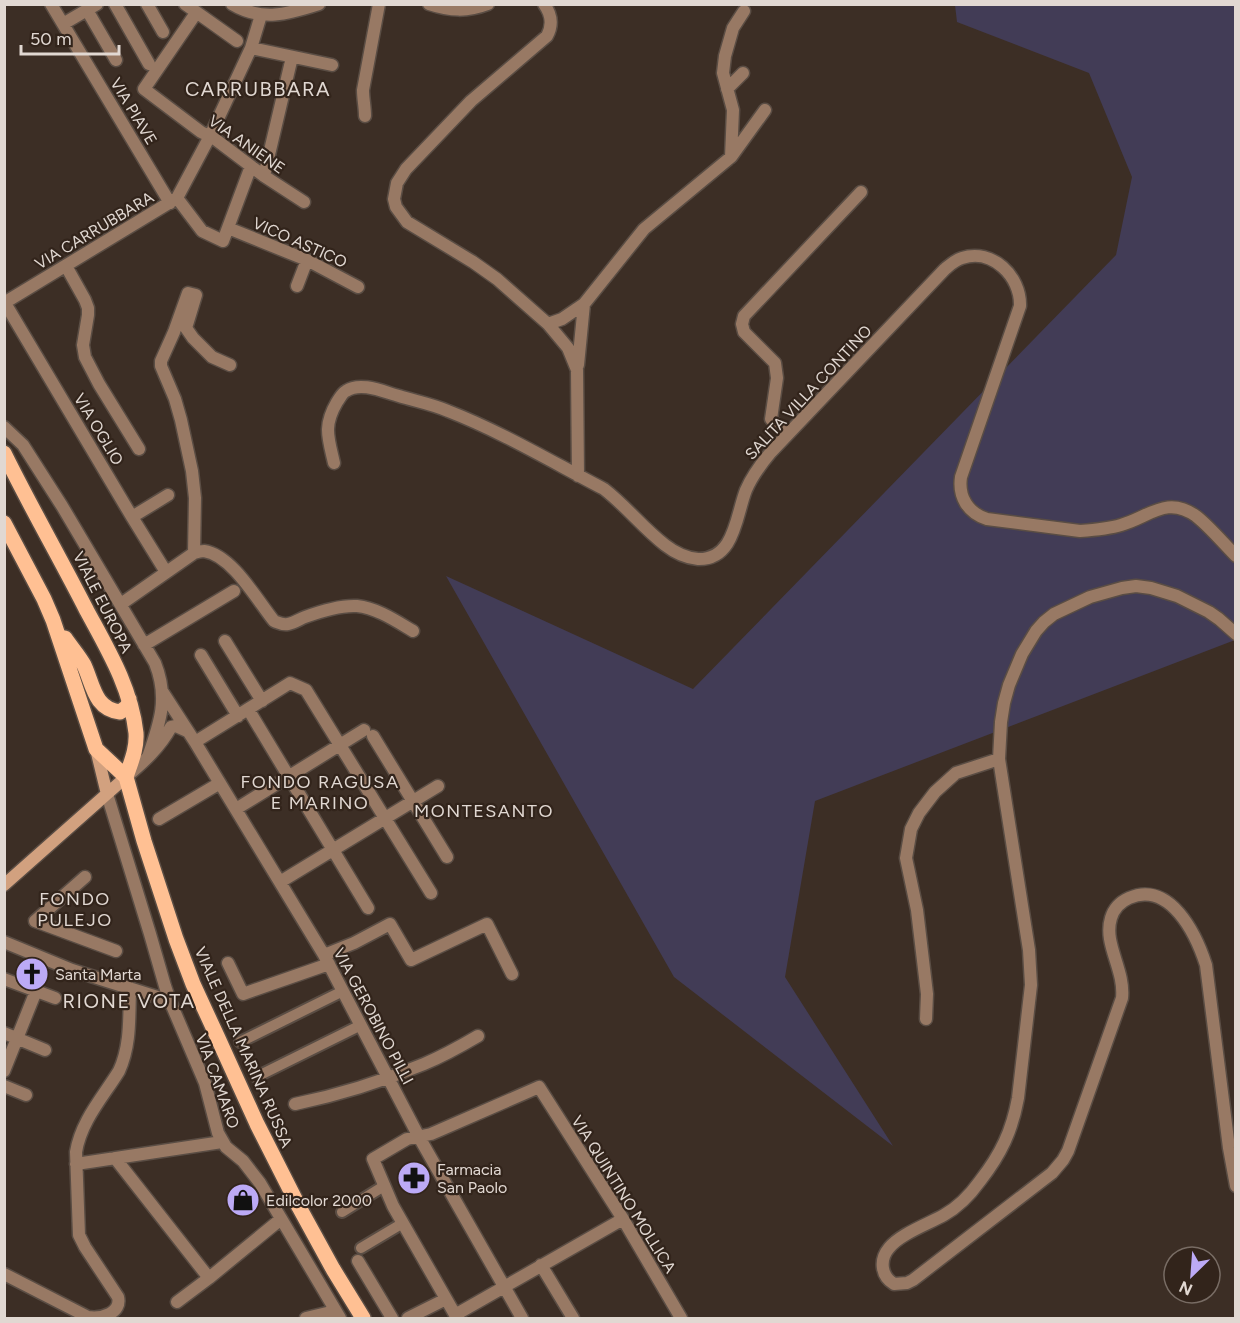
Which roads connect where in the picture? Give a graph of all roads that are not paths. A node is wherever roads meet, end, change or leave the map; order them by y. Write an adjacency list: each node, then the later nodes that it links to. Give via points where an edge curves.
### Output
1 (51, 4): 15 (street, VIA PIAVE)
2 (115, 4): 21 (street)
3 (147, 4): 16 (street)
4 (185, 4): 13 (street)
5 (232, 4): 14 (street)
6 (319, 4): 14 (street, via 278,15)
7 (379, 4): 26 (street, via 363,90)
8 (429, 4): 9 (street, via 463,11)
9 (488, 4)
10 (544, 4): 41 (street, via 552,22 547,36 460,111 401,175 394,199 407,222 497,279)
11 (92, 7): 15 (street); 20 (street)
12 (744, 11): 24 (street, via 733,28 725,56 723,73)
13 (196, 13): 17 (street); 27 (street, VIA ANIENE, via 144,89)
14 (261, 15): 18 (street)
15 (63, 24): 32 (street, VIA PIAVE)
16 (163, 32)
17 (237, 41)
18 (251, 48): 19 (street); 27 (street)
19 (292, 57): 22 (street); 30 (street)
20 (116, 60)
21 (149, 64)
22 (332, 65)
23 (743, 73): 24 (street)
24 (727, 89): 28 (street, via 733,110)
25 (765, 110): 28 (street)
26 (365, 116)
27 (210, 136): 29 (street, VIA ANIENE); 32 (street)
28 (731, 157): 40 (street, via 644,229)
29 (251, 166): 30 (street, VIA ANIENE); 34 (street)
30 (264, 176): 33 (street, VIA ANIENE)
31 (861, 192): 45 (street, via 744,316 744,332 775,363 777,378 771,420)
32 (174, 200): 34 (street, VIA PIAVE, via 202,231 224,241); 36 (street, VIA CARRUBBARA)
33 (304, 202)
34 (228, 228): 35 (street, VICO ASTICO)
35 (307, 260): 37 (street); 38 (street, VICO ASTICO)
36 (66, 266): 39 (street, VIA CARRUBBARA); 46 (street, via 88,308 85,357)
37 (297, 286)
38 (358, 287)
39 (5, 303): 51 (street, VIA OGLIO)
40 (584, 304): 41 (street); 43 (street)
41 (548, 324): 43 (street, via 568,348)
42 (230, 365): 53 (street, via 212,357 186,328 196,296 188,293 161,366 175,399 192,471)
43 (577, 370): 49 (street)
44 (4, 427): 57 (street, VIALE EUROPA, via 23,445)
45 (787, 435): 49 (street, SALITA VILLA CONTINO, via 750,482 727,544 720,553 704,559 683,556 664,544 618,500); 54 (street, SALITA VILLA CONTINO, via 945,269 962,258 978,256 999,264 1010,274 1021,298 961,477 968,507 987,519 1080,531 1122,525 1160,508 1176,508 1195,515)
46 (139, 449)
47 (4, 453): 65 (main road, VIALE EUROPA)
48 (334, 463): 49 (street, SALITA VILLA CONTINO, via 328,422 346,390 364,387 446,410)
49 (578, 476)
50 (168, 495): 51 (street)
51 (132, 517): 55 (street, VIA OGLIO)
52 (4, 522): 58 (main road)
53 (194, 553): 55 (street); 59 (street, via 204,551 229,564 274,621 281,624 334,608 360,606)
54 (1236, 556)
55 (166, 572): 57 (street)
56 (234, 591): 62 (street)
57 (121, 604): 62 (street, VIALE EUROPA)
58 (53, 620): 65 (main road, via 84,665 92,691 102,704 120,712 128,706); 70 (main road)
59 (413, 631)
60 (1236, 634): 72 (street, via 1209,612 1151,588 1122,588 1064,609 1036,631 1015,670 1004,703)
61 (225, 641): 66 (street)
62 (144, 645): 64 (street, VIALE EUROPA, via 155,663)
63 (201, 655): 67 (street)
64 (162, 691): 68 (street, VIA GEROBINO PILLI); 71 (street, via 160,719)
65 (129, 699): 73 (main road, VIALE EUROPA, via 136,735 135,754)
66 (262, 701): 67 (street); 69 (street, via 290,683 306,690)
67 (243, 713): 68 (street); 74 (street)
68 (192, 738): 71 (street, via 176,726 171,727); 75 (street, VIA GEROBINO PILLI)
69 (340, 745): 74 (street); 78 (street, via 368,733); 80 (street)
70 (96, 749): 73 (main road); 77 (main road)
71 (148, 757): 73 (street)
72 (999, 759): 101 (street, via 956,773 935,792 911,829 906,858 917,910 927,994); 119 (street, via 1031,985 1015,1113 1004,1146 966,1200 891,1245 882,1263 885,1276 894,1284 913,1280 1052,1173 1063,1160 1122,998 1121,976 1110,939 1110,919 1118,906 1134,896 1153,896 1172,905 1201,948)
73 (126, 777): 77 (main road); 135 (main road, VIALE DELLA MARINA RUSSA, via 176,939 205,1011 299,1207)
74 (289, 777): 79 (street); 82 (street)
75 (220, 783): 79 (street, VIA GEROBINO PILLI); 81 (street)
76 (438, 786): 78 (street)
77 (107, 794): 86 (main road); 100 (street, VIA CAMARO)
78 (412, 801): 80 (street); 83 (street)
79 (236, 809): 85 (street, VIA GEROBINO PILLI)
80 (385, 818): 82 (street); 87 (street)
81 (159, 819)
82 (333, 850): 85 (street); 88 (street)
83 (447, 857)
84 (86, 877): 90 (street, via 35,921)
85 (280, 882): 91 (street, VIA GEROBINO PILLI)
86 (4, 885)
87 (431, 893)
88 (368, 908)
89 (4, 942): 96 (street)
90 (116, 951)
91 (326, 960): 92 (street, via 243,993); 94 (street, via 390,924 411,960 487,924); 98 (street, VIA GEROBINO PILLI)
92 (228, 963)
93 (10, 966): 95 (street)
94 (512, 974)
95 (5, 979): 97 (street)
96 (130, 988): 100 (street); 117 (street, via 126,1051 119,1071 82,1129)
97 (36, 991): 99 (street); 105 (street)
98 (343, 991): 102 (street, VIA GEROBINO PILLI); 106 (street)
99 (55, 998)
100 (170, 1001): 115 (street, VIA CAMARO, via 205,1083)
101 (926, 1019)
102 (361, 1025): 109 (street); 110 (street, VIA GEROBINO PILLI)
103 (4, 1033): 105 (street)
104 (478, 1036): 110 (street)
105 (17, 1038): 107 (street); 108 (street)
106 (240, 1042)
107 (45, 1050)
108 (4, 1071)
109 (256, 1077)
110 (389, 1078): 113 (street); 114 (street, VIA GEROBINO PILLI)
111 (4, 1086): 112 (street)
112 (26, 1095)
113 (295, 1104)
114 (419, 1137): 118 (street, via 407,1139 373,1160); 122 (street, VIA QUINTINO MOLLICA, via 539,1087); 129 (street, VIA GEROBINO PILLI)
115 (222, 1142): 116 (street); 121 (street, VIA CAMARO, via 247,1165)
116 (115, 1158): 117 (street); 128 (street)
117 (76, 1164): 127 (street, via 79,1234 118,1297 117,1308 105,1316 88,1317)
118 (384, 1186): 120 (street); 123 (street)
119 (1236, 1186)
120 (342, 1212)
121 (281, 1219): 128 (street); 132 (street, VIA CAMARO)
122 (623, 1219): 126 (street); 140 (street, VIA QUINTINO MOLLICA)
123 (403, 1223): 124 (street); 130 (street)
124 (361, 1248)
125 (358, 1261): 136 (street)
126 (542, 1265): 129 (street); 139 (street)
127 (4, 1274)
128 (209, 1278): 131 (street)
129 (504, 1287): 133 (street); 138 (street, VIA GEROBINO PILLI)
130 (446, 1299): 133 (street); 137 (street)
131 (177, 1302)
132 (338, 1315): 134 (street)
133 (456, 1317)
134 (306, 1318)
135 (363, 1318)
136 (393, 1318)
137 (408, 1318)
138 (522, 1318)
139 (573, 1318)
140 (681, 1318)

